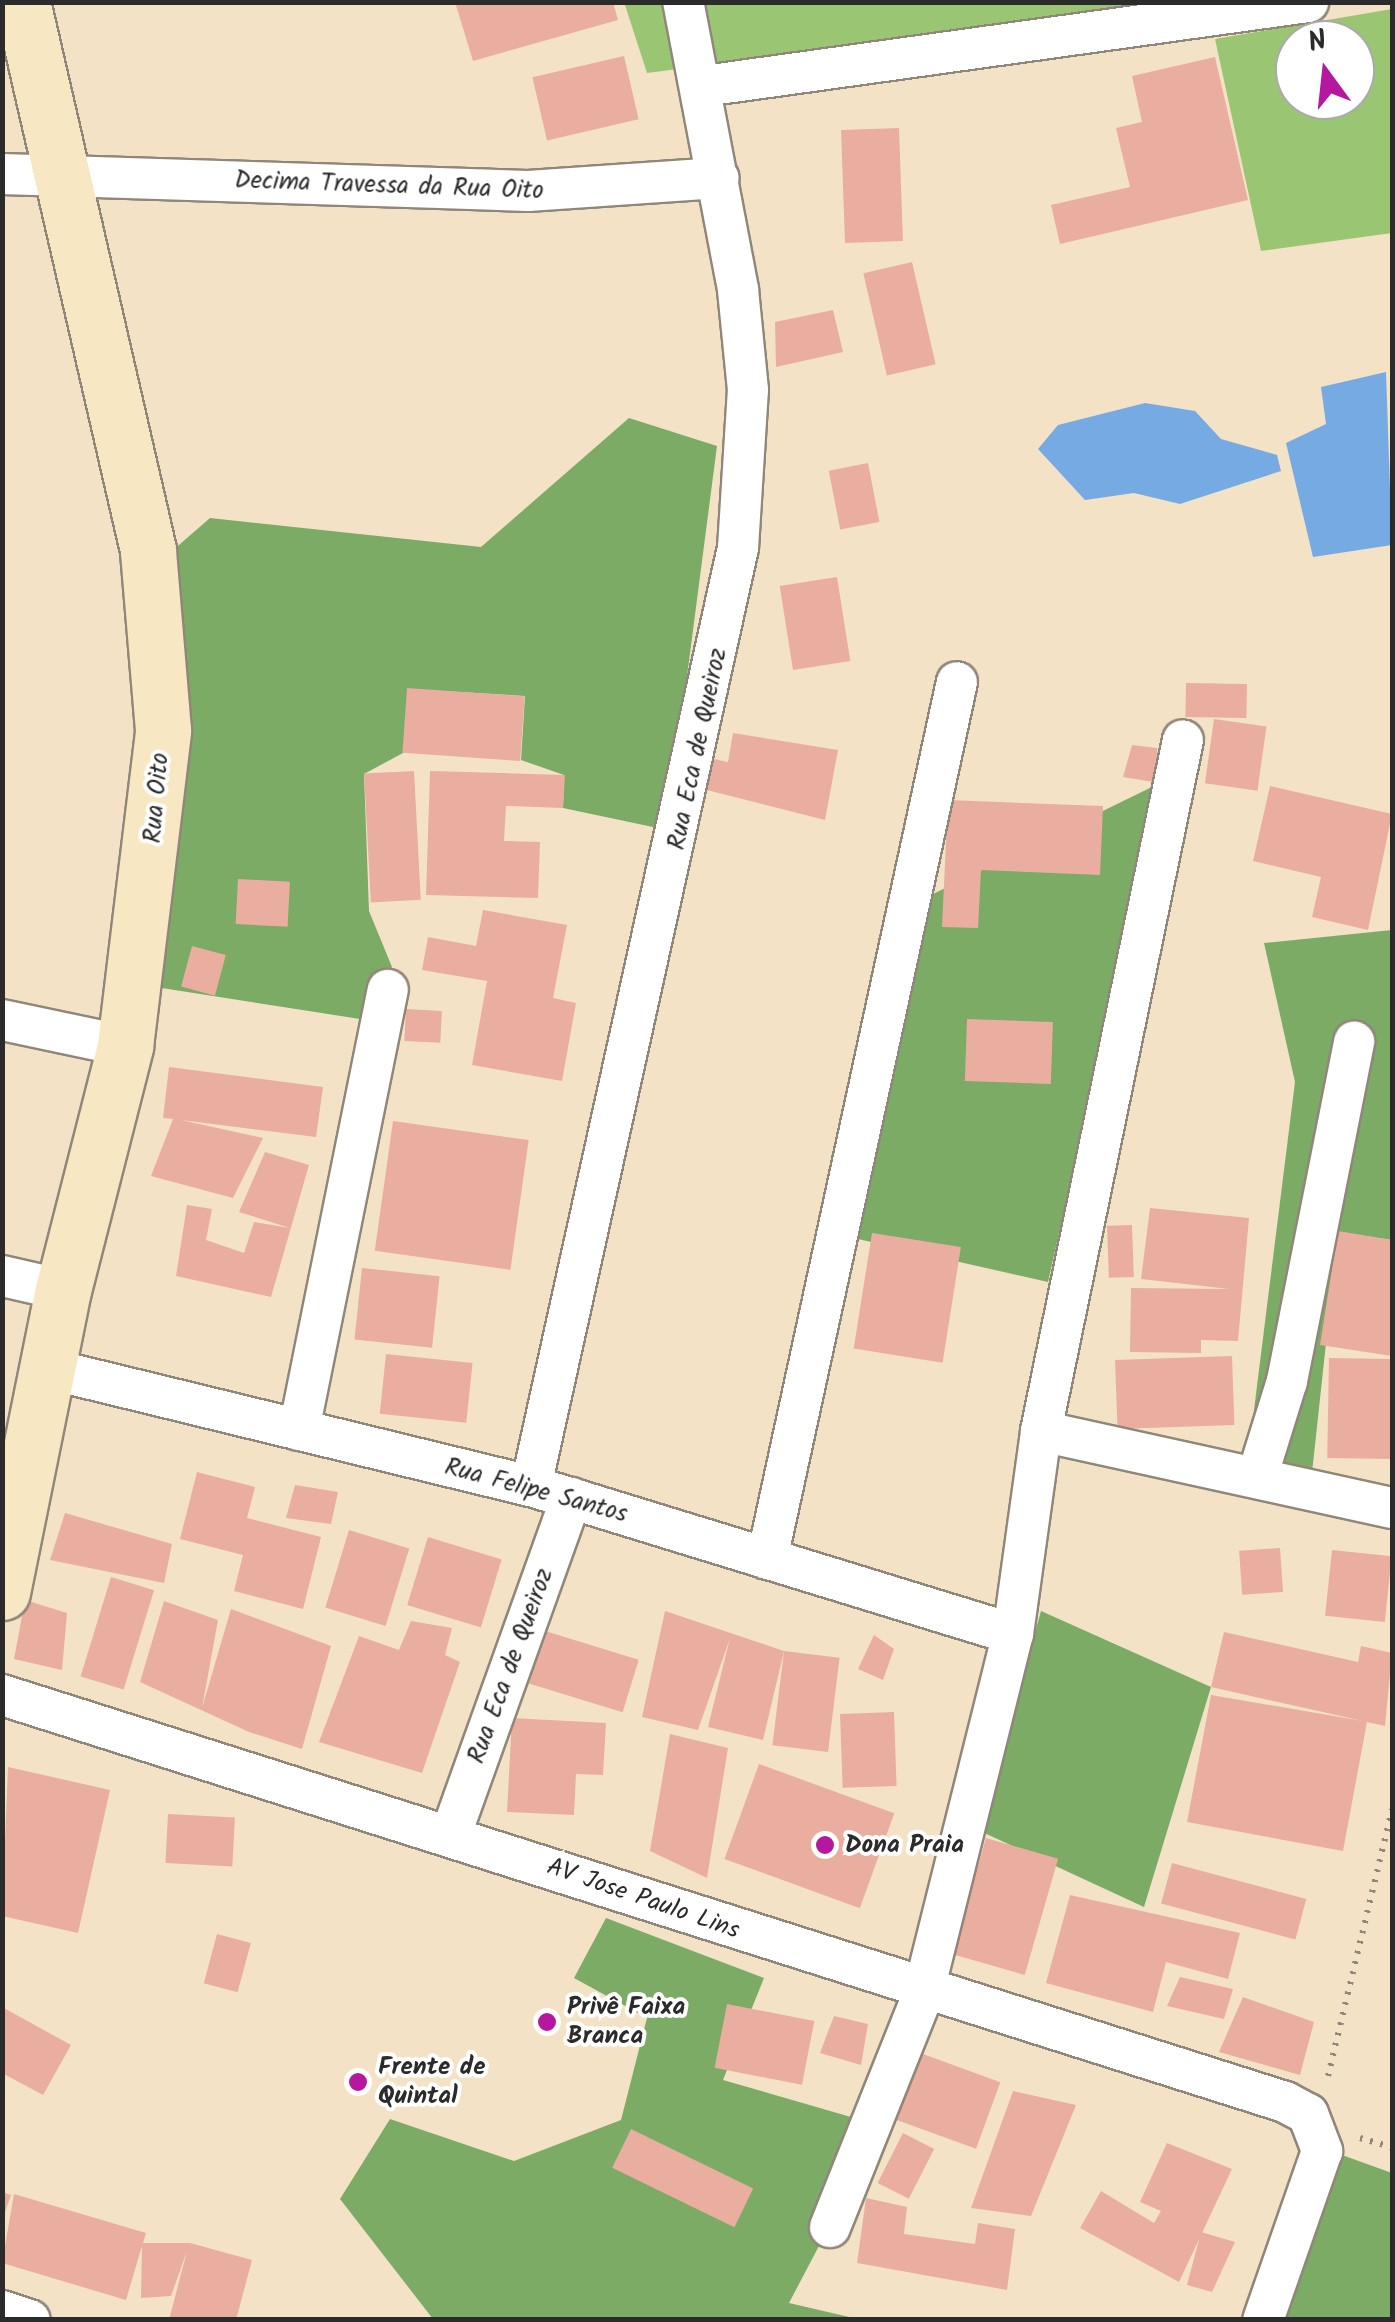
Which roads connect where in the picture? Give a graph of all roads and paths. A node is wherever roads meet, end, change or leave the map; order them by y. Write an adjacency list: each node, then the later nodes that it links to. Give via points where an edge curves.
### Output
1 (22, 2): 6 (main road, Rua Oito)
2 (683, 2): 4 (street, Rua Eca de Queiroz)
3 (1308, 2): 4 (street)
4 (704, 86): 7 (street, Rua Eca de Queiroz)
5 (2, 174): 6 (street, Decima Travessa da Rua Oito)
6 (59, 177): 7 (street, Decima Travessa da Rua Oito, via 528,191); 13 (main road, Rua Oito, via 148,550 163,730)
7 (719, 178): 20 (street, Rua Eca de Queiroz, via 748,390 738,548)
8 (957, 682): 23 (street)
9 (1183, 740): 18 (street)
10 (388, 990): 17 (street)
11 (2, 1020): 13 (street)
12 (1354, 1042): 19 (street, via 1287,1381)
13 (125, 1046): 15 (main road, Rua Oito)
14 (2, 1276): 15 (street)
15 (63, 1290): 16 (main road, Rua Oito)
16 (54, 1370): 17 (street, Rua Felipe Santos); 24 (main road, Rua Oito)
17 (299, 1430): 20 (street, Rua Felipe Santos)
18 (1041, 1431): 19 (street); 25 (street)
19 (1258, 1474): 22 (street)
20 (532, 1486): 21 (street, Rua Felipe Santos)
21 (571, 1498): 23 (street, Rua Felipe Santos); 28 (street, Rua Eca de Queiroz)
22 (1392, 1508)
23 (767, 1558): 25 (street, Rua Felipe Santos)
24 (2, 1592)
25 (1013, 1634): 29 (street)
26 (2, 1695): 28 (street, AV Jose Paulo Lins)
27 (1392, 1810): 30 (path)
28 (451, 1834): 29 (street, AV Jose Paulo Lins)
29 (922, 1994): 30 (street, AV Jose Paulo Lins, via 1284,2102); 31 (street)
30 (1316, 2126): 34 (street, via 1317,2175)
31 (830, 2228)
32 (2, 2311): 33 (street)
33 (30, 2320)
34 (1262, 2320)

